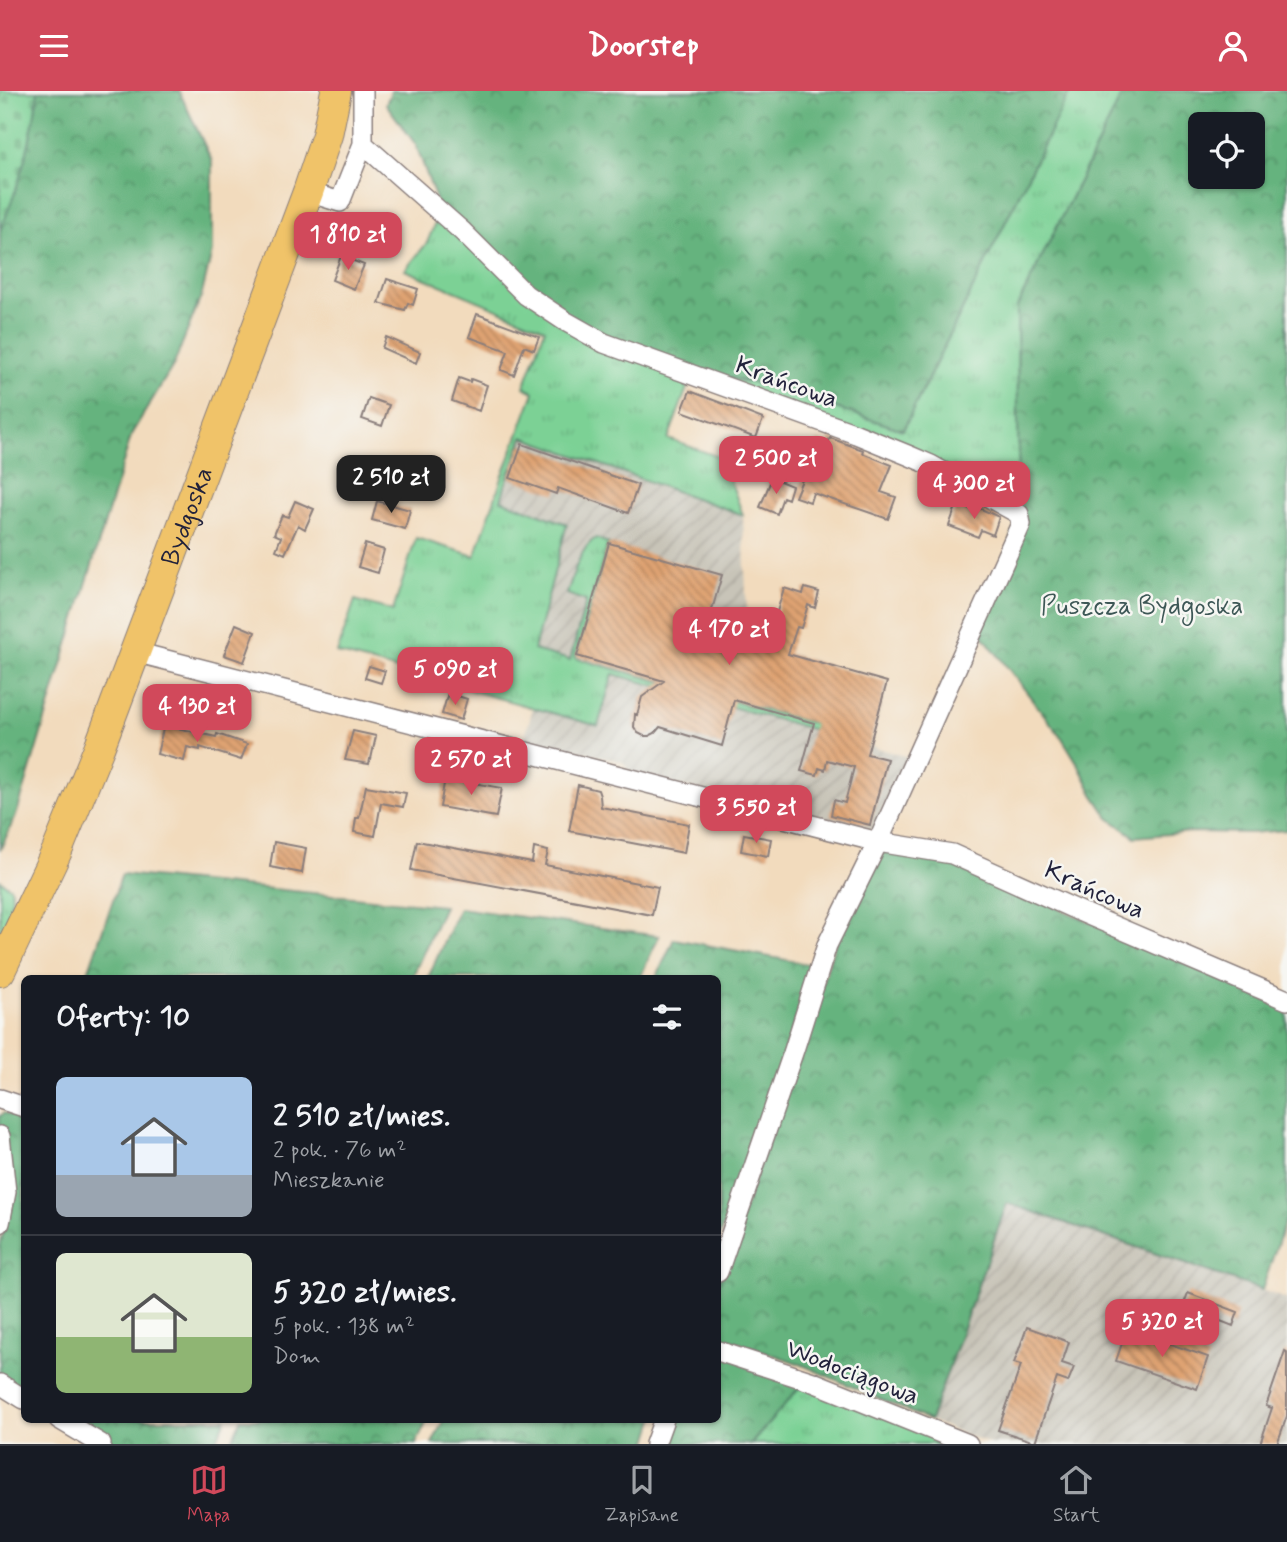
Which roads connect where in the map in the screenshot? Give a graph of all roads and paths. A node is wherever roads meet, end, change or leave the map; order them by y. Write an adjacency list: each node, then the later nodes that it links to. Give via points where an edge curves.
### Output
1 (336, 91): 4 (main road, Bydgoska)
2 (363, 91): 3 (street)
3 (363, 145): 4 (street, via 340,202); 6 (street, Krańcowa, via 463,232 526,295 604,343 911,456 1019,514 1021,524)
4 (308, 192): 5 (main road, Bydgoska)
5 (135, 652): 6 (street, Krańcowa); 7 (main road, Bydgoska, via 57,851)
6 (878, 842): 8 (street, Krańcowa, via 952,854); 13 (street, via 827,945)
7 (0, 971)
8 (1287, 1000)
9 (0, 1099): 10 (street)
10 (21, 1106)
11 (0, 1136): 12 (street, via 6,1192)
12 (0, 1223)
13 (721, 1263)
14 (721, 1352): 21 (street, Wodociągowa, via 813,1382)
15 (0, 1384): 16 (street)
16 (21, 1397)
17 (66, 1423): 19 (street)
18 (663, 1423): 20 (street)
19 (101, 1444)
20 (655, 1444)
21 (968, 1444)

